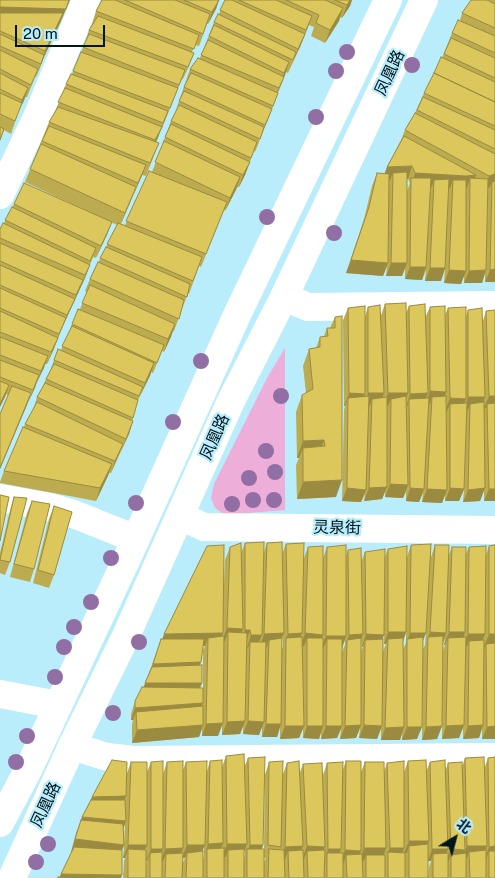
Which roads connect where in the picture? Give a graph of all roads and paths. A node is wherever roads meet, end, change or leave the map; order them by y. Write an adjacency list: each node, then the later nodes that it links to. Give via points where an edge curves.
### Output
1 (86, 0): 4 (main road)
2 (388, 0): 10 (main road, 凤凰路, via 237,316)
3 (424, 0): 5 (main road, 凤凰路)
4 (0, 195)
5 (284, 297): 6 (main road, via 308,307); 8 (main road, 凤凰路, via 231,401)
6 (495, 305)
7 (0, 498): 10 (main road, via 50,507)
8 (180, 516): 9 (main road, 灵泉街, via 204,527); 13 (main road, 凤凰路)
9 (495, 530)
10 (136, 539): 12 (main road, 凤凰路)
11 (0, 694): 12 (main road)
12 (58, 705): 15 (main road, 凤凰路, via 28,770)
13 (72, 746): 14 (main road, via 107,757 133,760); 16 (main road, 凤凰路)
14 (495, 757)
15 (1, 816)
16 (12, 878)

